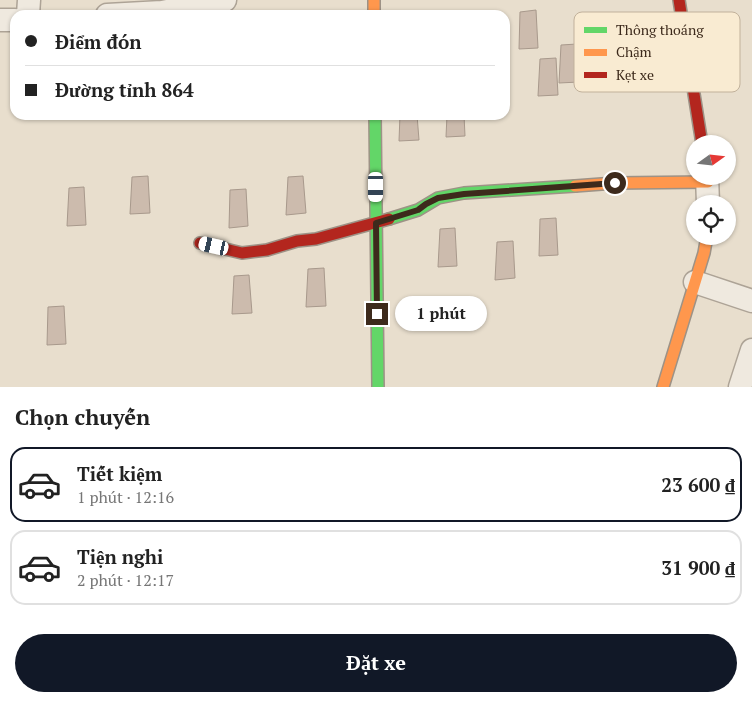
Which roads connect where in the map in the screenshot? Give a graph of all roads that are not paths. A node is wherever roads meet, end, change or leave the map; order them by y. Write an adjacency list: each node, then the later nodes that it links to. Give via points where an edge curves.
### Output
1 (225, 0): 2 (street)
2 (172, 10)
3 (694, 92): 5 (street)
4 (375, 120): 7 (street)
5 (701, 135)
6 (708, 187): 7 (street, via 615,183 464,194 438,198 418,210)
7 (376, 223): 8 (street, via 256,252 242,253); 13 (street)
8 (200, 243)
9 (705, 245): 10 (street)
10 (695, 282): 11 (street); 14 (street)
11 (752, 302)
12 (752, 350): 15 (street)
13 (378, 387)
14 (663, 387)
15 (740, 387)

